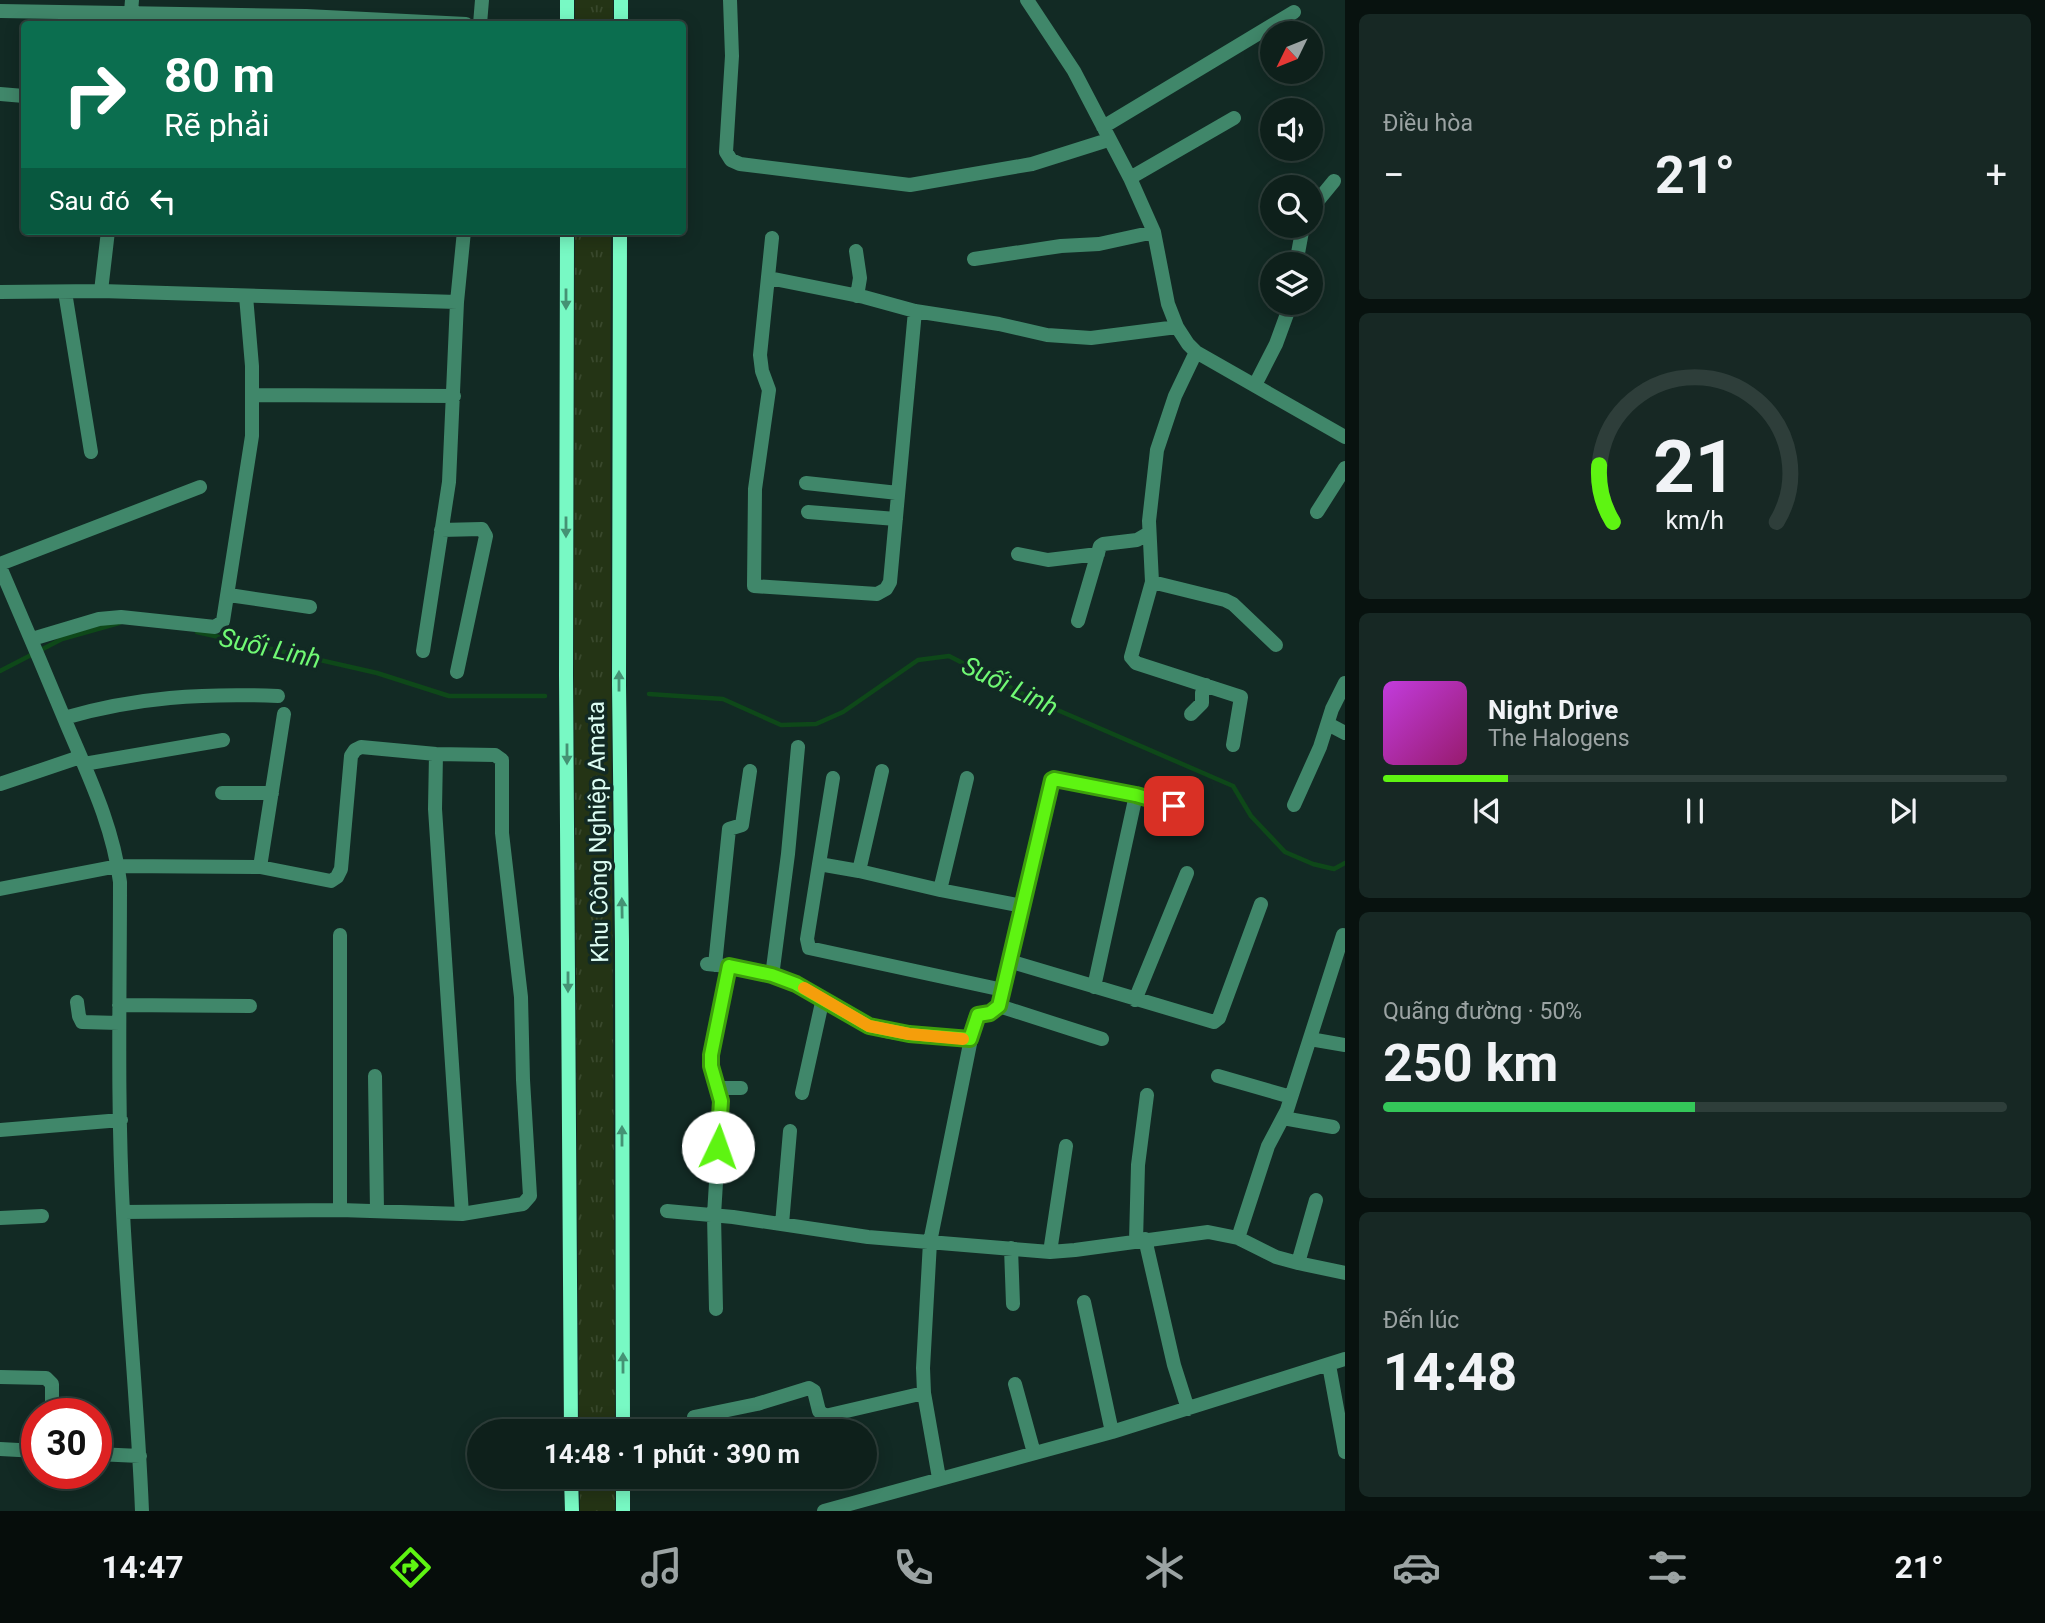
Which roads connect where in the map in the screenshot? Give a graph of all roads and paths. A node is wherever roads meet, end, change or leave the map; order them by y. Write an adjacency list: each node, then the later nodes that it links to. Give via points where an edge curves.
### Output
1 (482, 0): 11 (street)
2 (567, 0): 12 (street)
3 (621, 0): 13 (street)
4 (730, 0): 17 (street, via 726,152 731,160 910,186 1032,164)
5 (1027, 0): 17 (street, via 1074,71)
6 (8, 7): 7 (street)
7 (131, 12): 9 (street)
8 (1294, 12): 17 (street)
9 (306, 20): 10 (street)
10 (346, 21)
11 (480, 21)
12 (567, 21)
13 (621, 21)
14 (0, 94): 15 (street)
15 (21, 96)
16 (1234, 118): 18 (street)
17 (1106, 133): 18 (street)
18 (1130, 178): 21 (street)
19 (1335, 181): 20 (street)
20 (1323, 195)
21 (1154, 232): 28 (street, via 1099,244); 38 (street)
22 (108, 235): 30 (street)
23 (464, 235): 35 (street)
24 (567, 235): 157 (street, Khu Công Nghiệp Amata, one-way to 157)
25 (620, 235): 158 (street, Khu Công Nghiệp Amata, one-way to 25)
26 (772, 238): 29 (street)
27 (856, 251): 34 (street)
28 (974, 259)
29 (769, 278): 34 (street); 51 (street, via 760,355 769,390 755,489 754,586 877,594 890,582)
30 (101, 291): 32 (street); 33 (street)
31 (0, 292): 32 (street)
32 (65, 292): 44 (street)
33 (246, 296): 35 (street); 41 (street)
34 (857, 296): 36 (street)
35 (457, 302): 42 (street)
36 (915, 311): 38 (street, via 1069,337); 48 (street)
37 (1287, 315): 40 (street)
38 (1177, 327): 39 (street)
39 (1196, 352): 40 (street); 53 (street, via 1157,450)
40 (1255, 386): 43 (street)
41 (252, 395): 42 (street); 58 (street, via 252,436)
42 (454, 396): 52 (street)
43 (1345, 437)
44 (91, 452)
45 (1345, 468): 50 (street)
46 (806, 483): 48 (street)
47 (200, 487): 56 (street)
48 (898, 493): 51 (street)
49 (808, 512): 51 (street)
50 (1317, 512)
51 (896, 519)
52 (442, 530): 63 (street); 64 (street, via 482,528 486,536)
53 (1149, 533): 55 (street, via 1137,540 1103,544); 57 (street)
54 (1018, 554): 55 (street, via 1048,560)
55 (1098, 554): 60 (street)
56 (0, 566): 61 (street)
57 (1152, 582): 62 (street, via 1233,604); 66 (street, via 1131,657)
58 (229, 595): 59 (street); 61 (street, via 223,621 215,627 121,617)
59 (310, 607)
60 (1078, 621)
61 (32, 639): 70 (street)
62 (1276, 645)
63 (423, 651)
64 (457, 672)
65 (1345, 683): 71 (street)
66 (1206, 685): 69 (street, via 1202,703); 74 (street, via 1241,697)
67 (278, 696): 70 (street, via 160,697)
68 (284, 714): 84 (street)
69 (1191, 714)
70 (64, 718): 77 (street)
71 (1328, 724): 72 (street); 86 (street)
72 (1345, 733)
73 (223, 740): 77 (street)
74 (1233, 744)
75 (798, 747): 101 (street)
76 (436, 754): 90 (street, via 355,750 341,869 331,881); 134 (street, via 435,809); 134 (street, via 495,755 502,761 502,833 521,997 530,1196 523,1204)
77 (82, 760): 82 (street); 89 (street, via 104,813)
78 (750, 771): 100 (street, via 741,825 729,829)
79 (882, 771): 91 (street)
80 (833, 778): 88 (street)
81 (967, 778): 94 (street)
82 (0, 784)
83 (222, 793): 84 (street)
84 (271, 793): 90 (street)
85 (1136, 795): 87 (street); 96 (street, via 1052,780); 102 (street)
86 (1294, 805)
87 (1193, 811)
88 (819, 864): 91 (street); 103 (street, via 809,948)
89 (118, 866): 90 (street); 93 (street); 107 (street)
90 (260, 867)
91 (859, 871): 94 (street)
92 (1187, 873): 105 (street)
93 (0, 889)
94 (940, 890): 96 (street)
95 (1261, 904): 105 (street, via 1217,1021)
96 (1021, 906): 99 (street)
97 (340, 935): 130 (street)
98 (1343, 935): 112 (street)
99 (1009, 961): 102 (street); 103 (street)
100 (717, 965): 101 (street); 117 (street, via 711,1055)
101 (772, 975): 104 (street)
102 (1094, 986): 105 (street)
103 (1003, 990): 109 (street)
104 (822, 998): 111 (street, via 869,1026); 119 (street)
105 (1135, 1000)
106 (77, 1002): 110 (street, via 82,1022)
107 (119, 1005): 108 (street); 110 (street)
108 (250, 1006)
109 (999, 1006): 111 (street, via 978,1015); 113 (street)
110 (119, 1023): 123 (street)
111 (970, 1039): 141 (street)
112 (1310, 1039): 114 (street); 121 (street)
113 (1102, 1040)
114 (1345, 1045)
115 (375, 1076): 131 (street)
116 (1219, 1076): 121 (street)
117 (718, 1088): 118 (street); 135 (street)
118 (741, 1088)
119 (802, 1093)
120 (1147, 1095): 140 (street, via 1138,1165)
121 (1291, 1097): 122 (street)
122 (1283, 1118): 124 (street); 139 (street, via 1268,1146)
123 (121, 1120): 125 (street); 133 (street)
124 (1333, 1127)
125 (0, 1130)
126 (790, 1131): 138 (street)
127 (1066, 1146): 143 (street)
128 (795, 1186): 138 (street)
129 (1316, 1200): 144 (street)
130 (340, 1210): 131 (street); 133 (street)
131 (377, 1211): 134 (street)
132 (667, 1211): 135 (street)
133 (123, 1212): 165 (street)
134 (462, 1214)
135 (714, 1215): 138 (street); 148 (street)
136 (42, 1216): 137 (street)
137 (0, 1218)
138 (786, 1224): 141 (street)
139 (1238, 1238): 140 (street, via 1208,1232); 144 (street)
140 (1141, 1240): 143 (street); 155 (street)
141 (930, 1242): 142 (street); 153 (street)
142 (1011, 1248): 143 (street); 147 (street)
143 (1049, 1252)
144 (1298, 1263): 145 (street)
145 (1345, 1273)
146 (1084, 1302): 159 (street)
147 (1013, 1304)
148 (716, 1309)
149 (1345, 1359): 150 (street)
150 (1329, 1365): 155 (street); 162 (street)
151 (0, 1377): 154 (street, via 46,1378 52,1384)
152 (1015, 1384): 163 (street)
153 (924, 1393): 156 (street, via 825,1416 809,1388); 166 (street)
154 (52, 1398)
155 (1188, 1409): 159 (street)
156 (694, 1418)
157 (571, 1419)
158 (623, 1419)
159 (1112, 1432): 163 (street)
160 (0, 1450): 161 (street)
161 (21, 1451)
162 (1345, 1452)
163 (1034, 1453): 166 (street)
164 (112, 1455): 165 (street)
165 (140, 1456): 169 (street)
166 (939, 1478): 172 (street)
167 (571, 1489): 170 (street)
168 (623, 1489): 171 (street)
169 (142, 1511)
170 (572, 1511)
171 (624, 1511)
172 (824, 1511)

